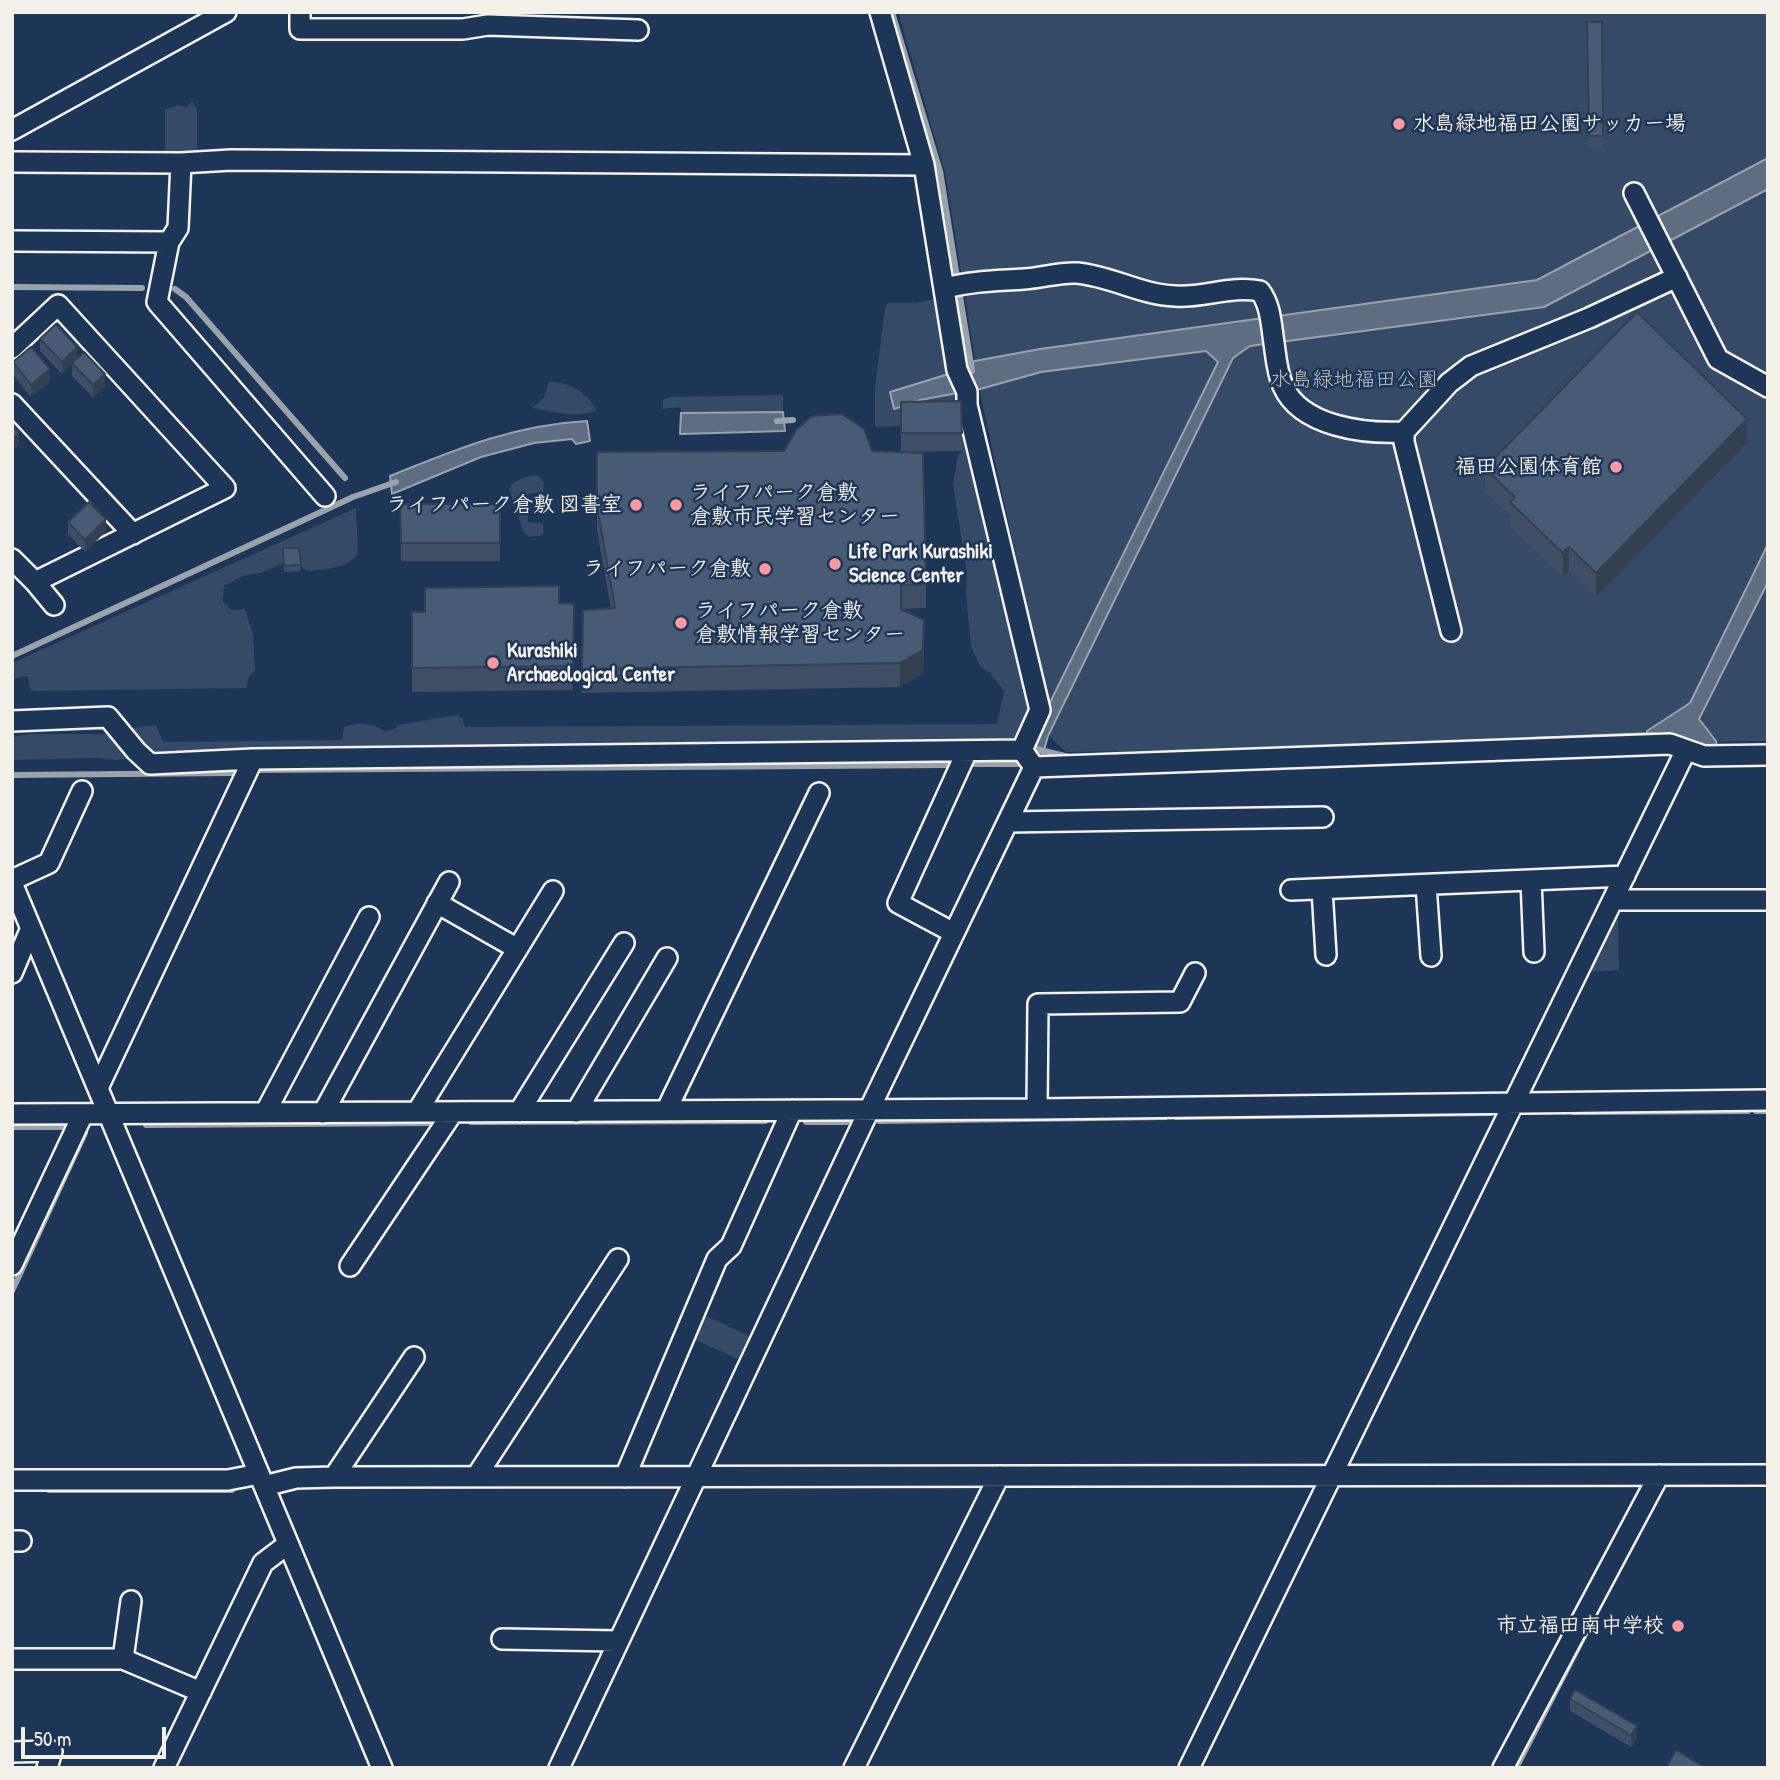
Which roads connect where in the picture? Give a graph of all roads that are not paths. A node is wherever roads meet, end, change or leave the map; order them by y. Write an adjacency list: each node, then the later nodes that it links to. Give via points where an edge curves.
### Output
1 (226, 12): 5 (street)
2 (300, 12): 4 (street, via 300,29 488,25)
3 (880, 12): 8 (street)
4 (638, 30)
5 (12, 130)
6 (12, 162): 7 (street)
7 (181, 163): 8 (street); 11 (street, via 178,228)
8 (924, 165): 13 (street)
9 (1634, 193): 12 (street)
10 (12, 241): 11 (street)
11 (169, 242): 18 (street, via 157,302)
12 (1677, 277): 15 (street, via 1718,359); 17 (street, via 1471,366 1449,383)
13 (954, 286): 17 (street, via 1077,273 1174,296 1232,289 1260,291 1269,304 1280,378 1292,399 1326,421); 25 (street, via 957,370 967,392 1040,710)
14 (15, 341): 19 (street, via 58,305 225,488)
15 (1768, 387)
16 (12, 404): 19 (street)
17 (1405, 432): 23 (street)
18 (325, 496)
19 (133, 534): 21 (street)
20 (12, 559): 21 (street)
21 (35, 582): 22 (street)
22 (54, 605)
23 (1451, 631)
24 (12, 722): 29 (street, via 108,717 150,764)
25 (1022, 750): 27 (street); 30 (street)
26 (1686, 750): 28 (street, via 1704,756); 30 (street, via 1670,744); 35 (street)
27 (967, 751): 29 (street); 48 (street, via 898,903)
28 (1768, 755)
29 (253, 759): 57 (street)
30 (1034, 767): 34 (street)
31 (82, 791): 37 (street, via 49,863)
32 (819, 793): 63 (street)
33 (1323, 817): 34 (street)
34 (1008, 822): 48 (street)
35 (1625, 876): 36 (street); 43 (street)
36 (1531, 880): 39 (street); 51 (street)
37 (12, 881): 47 (street)
38 (449, 882): 45 (street)
39 (1426, 885): 40 (street); 53 (street)
40 (1322, 889): 41 (street); 52 (street)
41 (1291, 890)
42 (553, 891): 50 (street)
43 (1614, 900): 44 (street); 59 (street)
44 (1768, 900)
45 (437, 903): 50 (street); 69 (street)
46 (369, 917): 68 (street)
47 (32, 928): 55 (street); 57 (street)
48 (954, 933): 62 (street)
49 (624, 943): 66 (street)
50 (516, 948): 64 (street)
51 (1534, 952)
52 (1326, 955)
53 (1431, 956)
54 (667, 958): 67 (street)
55 (12, 973)
56 (1195, 973): 60 (street, via 1180,1002 1038,1004)
57 (98, 1088): 72 (street)
58 (1768, 1100): 59 (street)
59 (1516, 1103): 60 (street); 77 (street)
60 (1037, 1109): 62 (street)
61 (792, 1110): 62 (street); 63 (street); 83 (street, via 731,1246 717,1259)
62 (869, 1110): 84 (street)
63 (666, 1111): 67 (street)
64 (417, 1112): 65 (street); 69 (street)
65 (453, 1112): 66 (street); 75 (street)
66 (519, 1112): 67 (street)
67 (576, 1112)
68 (265, 1113): 69 (street); 72 (street)
69 (323, 1113)
70 (12, 1114): 71 (street)
71 (83, 1114): 72 (street); 74 (street)
72 (109, 1114): 86 (street)
73 (618, 1259): 82 (street)
74 (12, 1265)
75 (350, 1266)
76 (414, 1357): 81 (street)
77 (1331, 1475): 78 (street); 80 (street); 100 (street)
78 (1659, 1475): 79 (street); 101 (street)
79 (1768, 1475)
80 (999, 1476): 84 (street); 99 (street)
81 (334, 1477): 82 (street); 86 (street)
82 (475, 1477): 83 (street)
83 (625, 1477): 84 (street)
84 (696, 1477): 90 (street)
85 (12, 1480): 86 (street)
86 (261, 1480): 87 (street)
87 (288, 1544): 93 (street, via 263,1563); 97 (street)
88 (131, 1601): 92 (street)
89 (502, 1639): 90 (street)
90 (618, 1641): 98 (street)
91 (12, 1659): 92 (street)
92 (123, 1659): 93 (street)
93 (201, 1692): 96 (street)
94 (12, 1752): 95 (street, via 52,1751)
95 (47, 1768)
96 (164, 1768)
97 (382, 1768)
98 (559, 1768)
99 (854, 1768)
100 (1189, 1768)
101 (1503, 1768)

